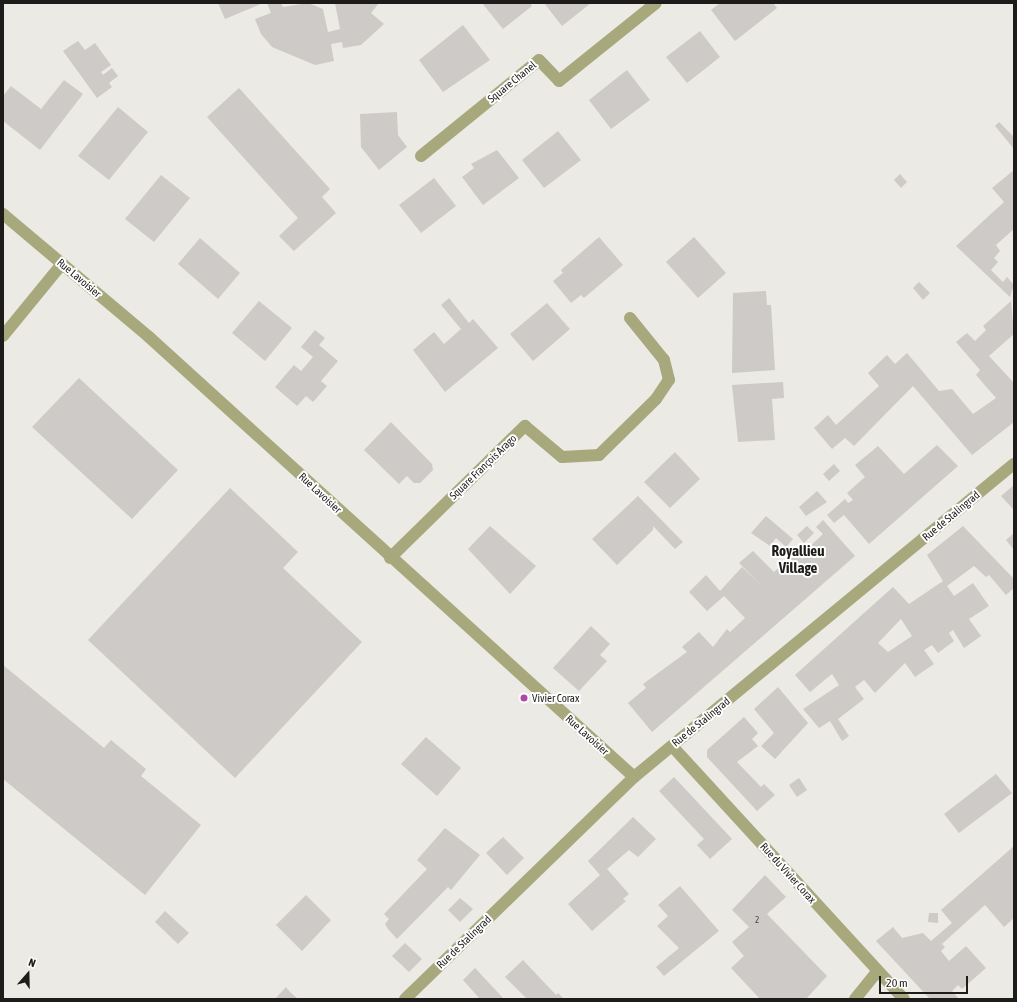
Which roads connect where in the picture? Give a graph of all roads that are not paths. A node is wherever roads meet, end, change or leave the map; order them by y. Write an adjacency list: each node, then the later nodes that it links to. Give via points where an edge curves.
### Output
1 (656, 3): 2 (street, Square Chanel, via 559,81 538,60)
2 (421, 156)
3 (3, 214): 4 (street, Rue Lavoisier)
4 (62, 264): 6 (street); 8 (street, Rue Lavoisier, via 149,337)
5 (630, 318): 8 (street, Square François Arago, via 664,360 668,380 656,399 599,456 562,457 525,426)
6 (3, 336)
7 (1014, 464): 9 (street, Rue de Stalingrad)
8 (390, 558): 10 (street, Rue Lavoisier)
9 (672, 746): 10 (street, Rue de Stalingrad); 11 (street, Rue du Vivier Corax)
10 (634, 777): 12 (street, Rue de Stalingrad)
11 (878, 971): 13 (street); 14 (street, Rue du Vivier Corax)
12 (405, 999)
13 (855, 999)
14 (904, 999)

